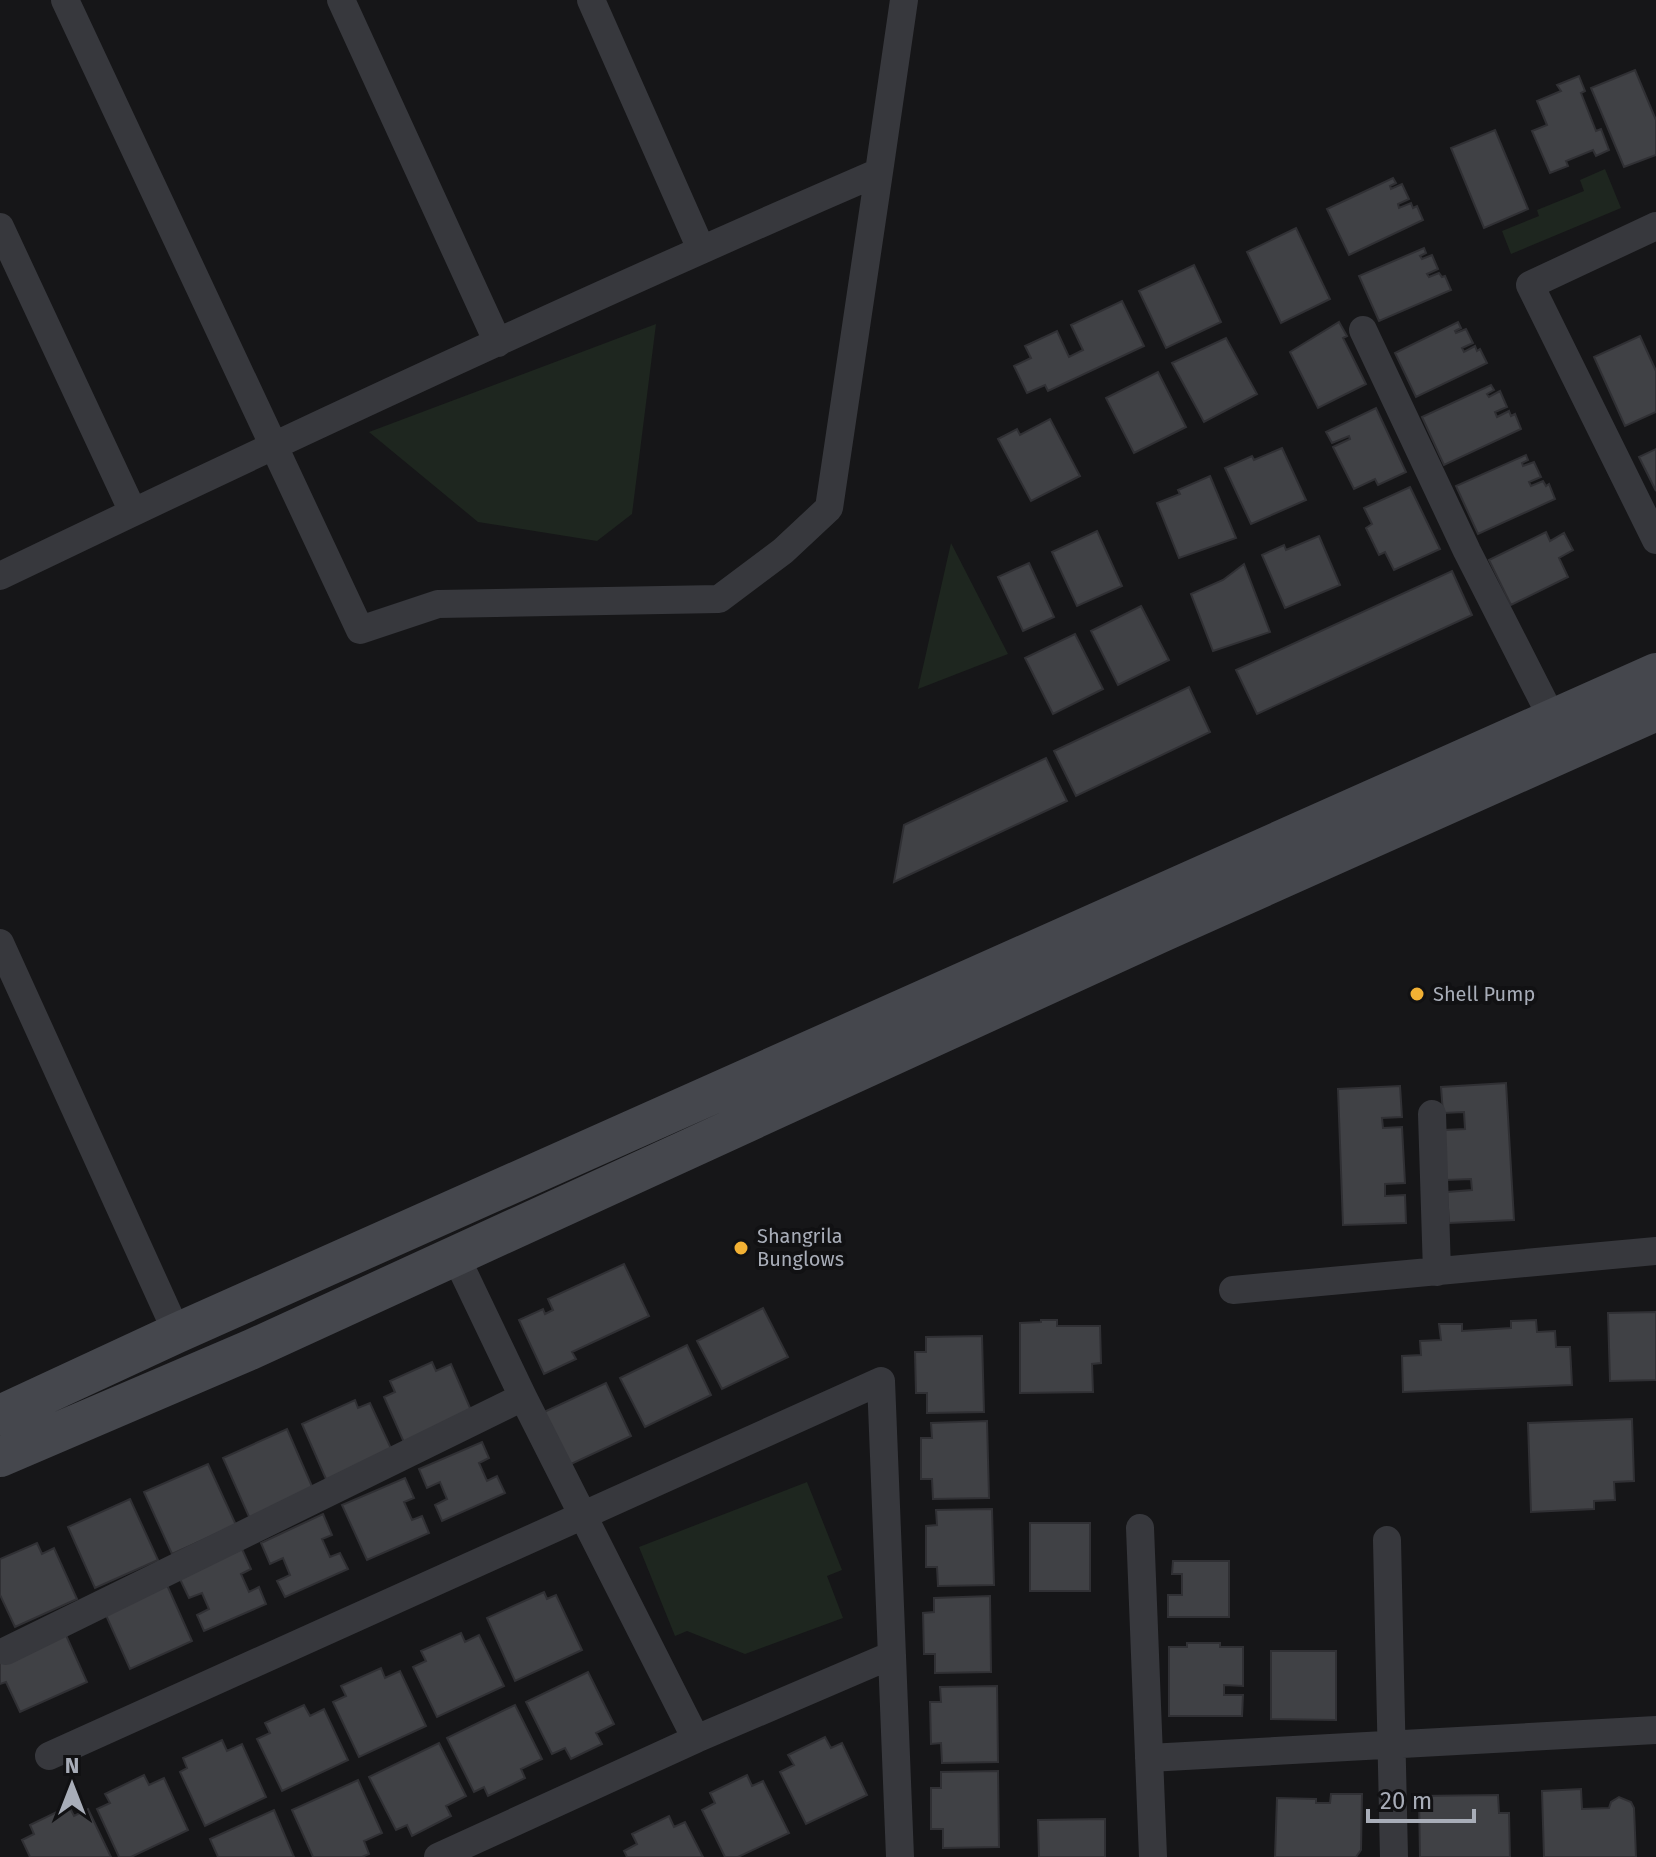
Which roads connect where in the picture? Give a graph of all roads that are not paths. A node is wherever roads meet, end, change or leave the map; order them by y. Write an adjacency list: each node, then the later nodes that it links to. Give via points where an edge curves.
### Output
1 (65, 0): 11 (street)
2 (341, 0): 10 (street)
3 (591, 0): 8 (street)
4 (904, 0): 5 (street)
5 (879, 172): 8 (street); 11 (street, via 829,508 719,599 438,604 360,630)
6 (1656, 226): 13 (street, via 1530,285)
7 (0, 227): 12 (street)
8 (701, 249): 10 (street)
9 (1363, 330): 17 (street)
10 (498, 343): 11 (street)
11 (275, 446): 12 (street)
12 (133, 512): 14 (street)
13 (1656, 540)
14 (0, 576)
15 (1656, 673): 17 (main road)
16 (1656, 711): 21 (main road)
17 (1552, 718): 24 (main road)
18 (0, 943): 24 (street)
19 (1432, 1114): 22 (street)
20 (1656, 1251): 22 (street)
21 (455, 1255): 25 (street); 27 (main road)
22 (1437, 1272): 23 (street)
23 (1233, 1290)
24 (177, 1333): 26 (main road)
25 (523, 1397): 28 (street); 31 (street)
26 (0, 1415)
27 (0, 1457)
28 (584, 1516): 32 (street, via 881,1381); 34 (street); 36 (street)
29 (1140, 1528): 37 (street)
30 (1387, 1540): 35 (street)
31 (6, 1651)
32 (892, 1655): 34 (street); 39 (street)
33 (1656, 1730): 35 (street)
34 (696, 1739): 38 (street)
35 (1392, 1744): 37 (street); 41 (street)
36 (49, 1756)
37 (1149, 1758): 40 (street)
38 (438, 1857)
39 (900, 1857)
40 (1153, 1857)
41 (1394, 1857)

